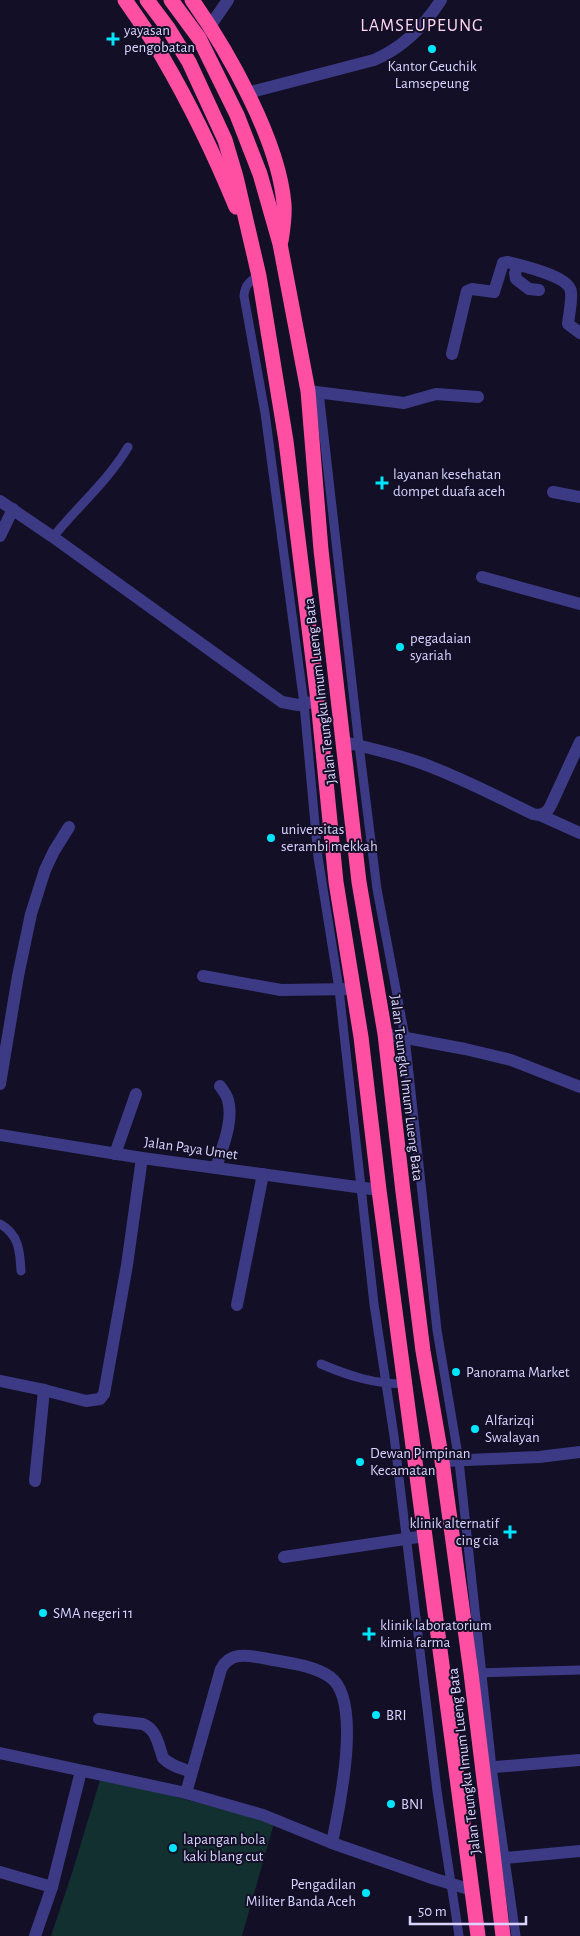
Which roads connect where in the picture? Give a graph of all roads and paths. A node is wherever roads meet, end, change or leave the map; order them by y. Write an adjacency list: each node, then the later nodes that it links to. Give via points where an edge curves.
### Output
1 (125, 0): 10 (highway, Jalan Teungku Imum Lueng Bata, via 162,56 193,113)
2 (147, 0): 10 (highway, Jalan Teungku Imum Lueng Bata, via 193,71 225,140)
3 (171, 0): 9 (highway, Jalan Teungku Imum Lueng Bata, via 199,38 237,115 260,174)
4 (192, 0): 7 (highway, Jalan Teungku Imum Lueng Bata)
5 (228, 0): 7 (street)
6 (441, 0): 8 (street, via 398,48 386,55)
7 (210, 26): 8 (highway, Jalan Teungku Imum Lueng Bata)
8 (247, 93): 9 (highway, Jalan Teungku Imum Lueng Bata, via 278,170 284,203)
9 (280, 244): 15 (highway, Jalan Teungku Imum Lueng Bata)
10 (255, 255): 26 (highway, Jalan Teungku Imum Lueng Bata, via 286,441)
11 (518, 265): 12 (street, via 516,279 529,289); 13 (street, via 561,279 569,285 572,291 568,324); 14 (street, via 503,263 494,292 467,291)
12 (539, 290)
13 (580, 333)
14 (452, 354)
15 (313, 392): 16 (street, via 404,403 436,394); 28 (highway, Jalan Teungku Imum Lueng Bata, via 321,550)
16 (478, 397)
17 (128, 447): 23 (lane, via 109,476)
18 (554, 492): 19 (street)
19 (580, 497)
20 (0, 501): 21 (street)
21 (13, 509): 22 (street); 23 (street)
22 (0, 536)
23 (53, 537): 26 (street, via 265,691 289,704)
24 (482, 577): 25 (street)
25 (580, 604)
26 (311, 703): 32 (highway, Jalan Teungku Imum Lueng Bata); 35 (lane, via 318,857)
27 (580, 742): 29 (street, via 548,811)
28 (351, 743): 29 (street, via 421,763); 33 (highway, Jalan Teungku Imum Lueng Bata); 37 (lane)
29 (540, 815): 31 (street)
30 (69, 827): 38 (street, via 45,870 31,914)
31 (580, 833)
32 (336, 882): 33 (highway); 35 (highway, Jalan Teungku Imum Lueng Bata)
33 (359, 882): 36 (highway, Jalan Teungku Imum Lueng Bata)
34 (203, 976): 35 (street, via 281,990)
35 (346, 989): 47 (lane); 48 (highway, Jalan Teungku Imum Lueng Bata, via 361,1037)
36 (385, 1034): 37 (street); 58 (highway, Jalan Teungku Imum Lueng Bata, via 421,1332)
37 (405, 1037): 40 (street, via 511,1060); 59 (lane, via 437,1330)
38 (0, 1084)
39 (220, 1086): 45 (street, via 228,1100 229,1114)
40 (580, 1087)
41 (136, 1094): 43 (street)
42 (0, 1136): 43 (street, Jalan Paya Umet)
43 (115, 1154): 44 (street, Jalan Paya Umet)
44 (142, 1158): 45 (street, Jalan Paya Umet); 56 (street, via 104,1394 100,1399 86,1402)
45 (216, 1168): 46 (street, Jalan Paya Umet)
46 (263, 1174): 47 (street, Jalan Paya Umet); 51 (street)
47 (362, 1188): 48 (street, Jalan Paya Umet); 54 (lane)
48 (379, 1190): 55 (highway, Jalan Teungku Imum Lueng Bata)
49 (0, 1224): 50 (lane, via 19,1245)
50 (21, 1271)
51 (237, 1305)
52 (321, 1364): 54 (lane, via 360,1380)
53 (0, 1381): 56 (street)
54 (386, 1384): 55 (lane); 62 (lane)
55 (405, 1384): 61 (highway, Jalan Teungku Imum Lueng Bata)
56 (44, 1390): 60 (street)
57 (580, 1452): 59 (street)
58 (442, 1461): 59 (street); 65 (highway, Jalan Teungku Imum Lueng Bata)
59 (459, 1461): 65 (lane)
60 (35, 1481)
61 (425, 1536): 62 (street); 79 (highway, Jalan Teungku Imum Lueng Bata)
62 (407, 1538): 63 (street); 77 (lane)
63 (284, 1557)
64 (580, 1670): 65 (lane)
65 (477, 1673): 69 (highway, Jalan Teungku Imum Lueng Bata)
66 (100, 1719): 71 (street, via 149,1726 155,1733 163,1758)
67 (0, 1753): 70 (street)
68 (580, 1760): 69 (street)
69 (487, 1768): 75 (highway, Jalan Teungku Imum Lueng Bata)
70 (81, 1771): 72 (street); 78 (street)
71 (192, 1772): 72 (street); 73 (street, via 225,1661 239,1655 321,1672 331,1678 343,1694 347,1745)
72 (186, 1793): 73 (street, via 263,1815)
73 (332, 1843): 77 (street)
74 (580, 1851): 75 (street)
75 (499, 1858): 83 (highway, Jalan Teungku Imum Lueng Bata); 84 (lane)
76 (0, 1872): 78 (street)
77 (451, 1884): 79 (street); 81 (lane)
78 (52, 1887): 80 (street)
79 (472, 1890): 82 (highway, Jalan Teungku Imum Lueng Bata)
80 (35, 1936)
81 (459, 1936)
82 (478, 1936)
83 (503, 1936)
84 (516, 1936)

